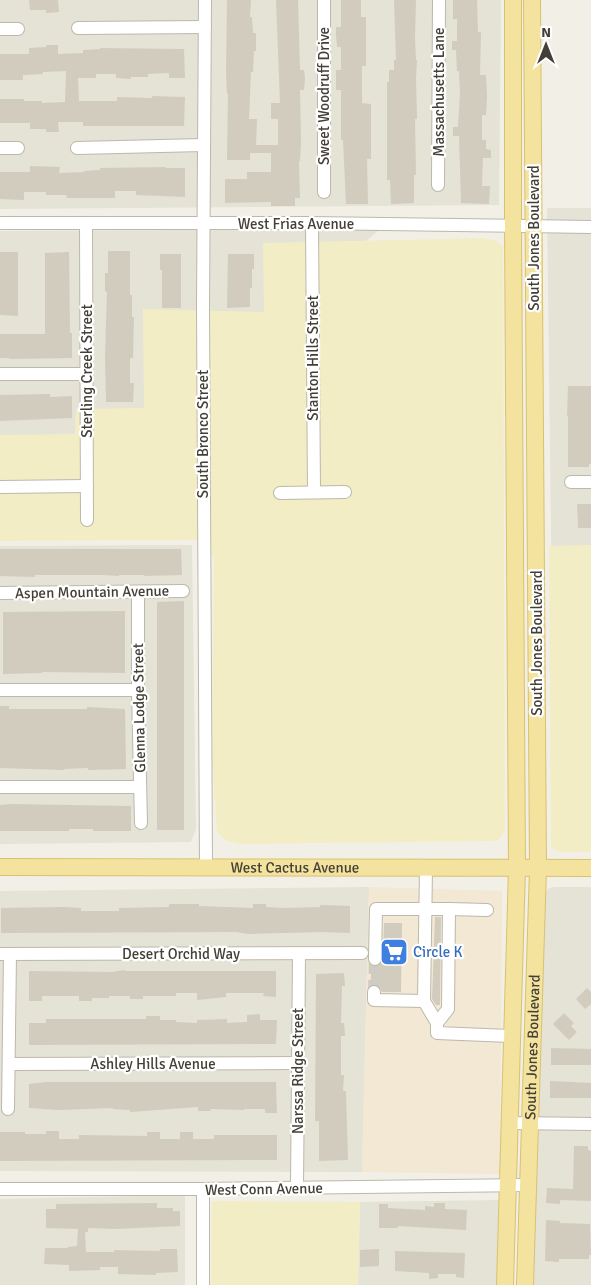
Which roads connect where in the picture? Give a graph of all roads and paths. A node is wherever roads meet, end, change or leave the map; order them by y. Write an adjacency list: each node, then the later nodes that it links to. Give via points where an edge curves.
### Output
1 (205, 0): 6 (street, South Bronco Street)
2 (324, 0): 15 (street, Sweet Woodruff Drive)
3 (439, 0): 14 (street, Massachusetts Lane)
4 (513, 0): 20 (main road, South Jones Boulevard)
5 (532, 0): 21 (main road, South Jones Boulevard)
6 (204, 27): 7 (street); 10 (street, South Bronco Street)
7 (78, 28)
8 (0, 29): 9 (street)
9 (18, 29)
10 (203, 145): 13 (street); 19 (street, South Bronco Street)
11 (0, 148): 12 (street)
12 (18, 148)
13 (77, 148)
14 (438, 185)
15 (324, 192)
16 (0, 223): 17 (street, West Frias Avenue)
17 (86, 223): 19 (street, West Frias Avenue); 24 (street, Sterling Creek Street)
18 (312, 223): 19 (street, West Frias Avenue); 20 (street, West Frias Avenue); 29 (street, Stanton Hills Street)
19 (204, 224): 42 (street, South Bronco Street)
20 (513, 225): 21 (street, West Frias Avenue); 44 (main road, South Jones Boulevard)
21 (534, 226): 22 (street, West Frias Avenue); 45 (main road, South Jones Boulevard)
22 (591, 227)
23 (0, 374): 24 (street)
24 (87, 374): 27 (street, Sterling Creek Street)
25 (571, 482): 26 (street)
26 (591, 482)
27 (87, 486): 28 (street); 32 (street, Sterling Creek Street)
28 (0, 487)
29 (314, 492): 30 (street); 31 (street)
30 (345, 492)
31 (280, 493)
32 (86, 520)
33 (138, 592): 34 (street, Aspen Mountain Avenue); 35 (street, Aspen Mountain Avenue); 37 (street, Glenna Lodge Street)
34 (183, 592)
35 (0, 593)
36 (0, 690): 37 (street)
37 (138, 690): 38 (street, Glenna Lodge Street)
38 (140, 786): 39 (street); 40 (street, Glenna Lodge Street)
39 (0, 787)
40 (141, 823)
41 (0, 867): 42 (main road, West Cactus Avenue)
42 (206, 868): 43 (main road, West Cactus Avenue)
43 (426, 868): 44 (main road, West Cactus Avenue); 47 (street)
44 (518, 868): 45 (main road, West Cactus Avenue); 57 (main road, South Jones Boulevard)
45 (538, 868): 46 (main road, West Cactus Avenue); 62 (main road, South Jones Boulevard)
46 (591, 868)
47 (426, 909): 48 (street); 53 (street, via 376,909); 55 (street)
48 (449, 909): 49 (street); 56 (street, via 448,1010)
49 (487, 910)
50 (362, 953): 52 (street, Desert Orchid Way)
51 (5, 954): 52 (street, Desert Orchid Way); 59 (street)
52 (298, 954): 58 (street, Narssa Ridge Street)
53 (375, 959)
54 (374, 996): 55 (street)
55 (424, 1001): 56 (street)
56 (437, 1023): 57 (street, via 437,1033)
57 (512, 1036): 61 (main road, South Jones Boulevard)
58 (298, 1063): 59 (street, Ashley Hills Avenue); 67 (street, Narssa Ridge Street)
59 (9, 1064): 60 (street)
60 (8, 1109)
61 (510, 1123): 62 (street); 65 (main road, South Jones Boulevard)
62 (530, 1123): 63 (street); 64 (main road, South Jones Boulevard)
63 (591, 1124)
64 (528, 1185): 65 (street, West Conn Avenue); 71 (main road, South Jones Boulevard)
65 (508, 1186): 67 (street, West Conn Avenue); 70 (main road, South Jones Boulevard)
66 (0, 1188): 68 (street, West Conn Avenue)
67 (296, 1188): 68 (street, West Conn Avenue)
68 (203, 1190): 69 (street)
69 (203, 1285)
70 (505, 1285)
71 (525, 1285)

